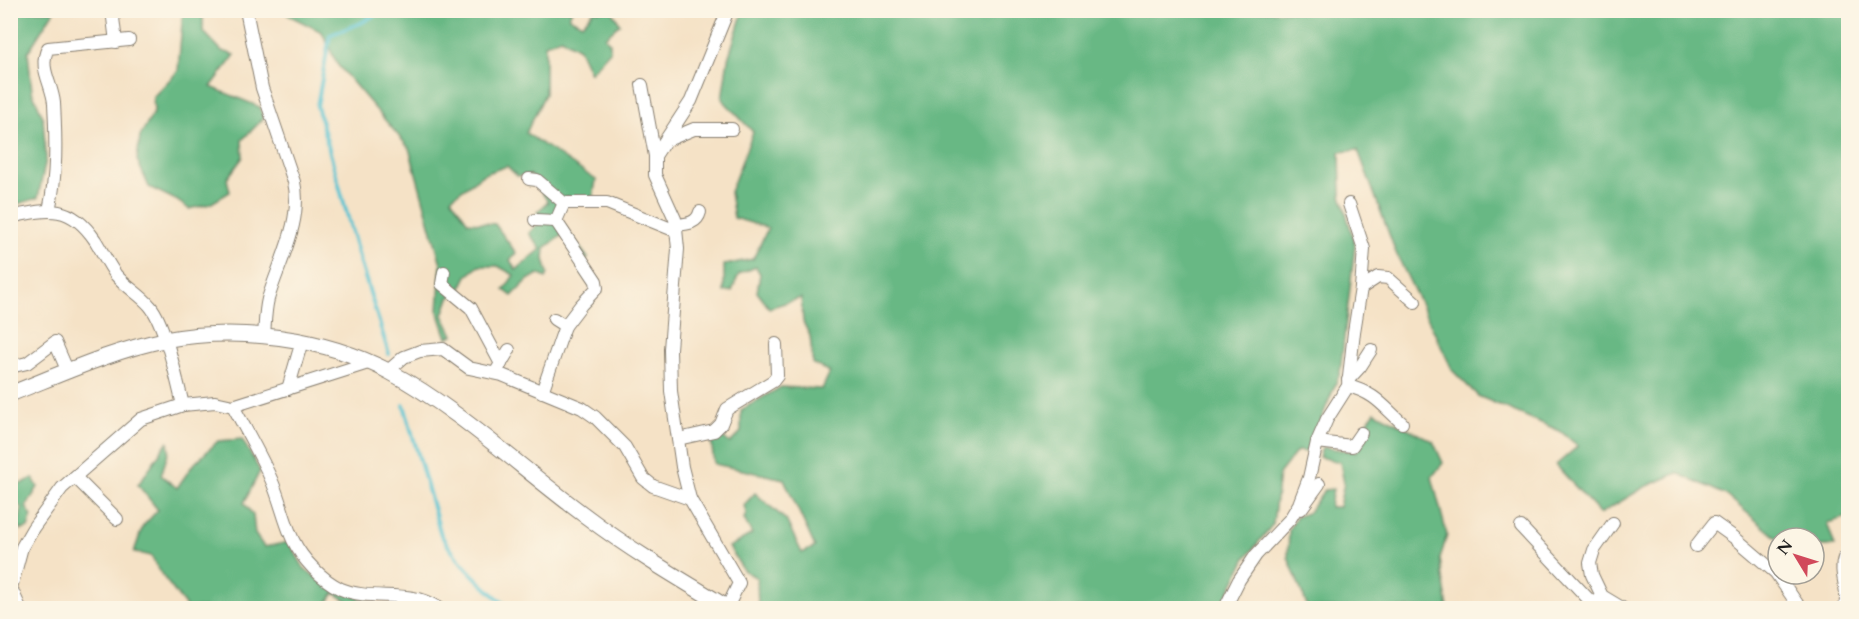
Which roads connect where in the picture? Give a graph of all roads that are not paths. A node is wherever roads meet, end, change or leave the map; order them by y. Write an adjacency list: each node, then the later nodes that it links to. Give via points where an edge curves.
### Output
1 (112, 10): 11 (street, via 123,41 48,48 44,56 53,99 56,163)
2 (246, 10): 20 (street, via 262,88 298,198 267,302)
3 (728, 10): 6 (street, via 691,101)
4 (642, 85): 7 (street)
5 (732, 129): 6 (street, via 694,129)
6 (665, 141): 7 (street)
7 (655, 156): 16 (street, via 656,175)
8 (529, 179): 9 (street, via 537,180)
9 (564, 203): 15 (street); 16 (street, via 608,203)
10 (1349, 204): 18 (street, via 1364,249)
11 (49, 210): 13 (street); 21 (street, via 81,222 117,275 151,306)
12 (700, 212): 16 (street, via 690,224)
13 (10, 217)
14 (535, 220): 15 (street)
15 (556, 221): 33 (street, via 597,288 560,323 561,334)
16 (676, 228): 39 (street, via 670,391)
17 (444, 272): 28 (street, via 442,284 471,308)
18 (1361, 288): 19 (street, via 1378,276 1388,278); 31 (street)
19 (1415, 303)
20 (264, 336): 21 (street); 22 (street)
21 (165, 340): 30 (street); 35 (street)
22 (302, 341): 26 (street); 32 (street)
23 (776, 344): 39 (street, via 777,376 773,381 727,409 722,424 714,431)
24 (509, 350): 28 (street)
25 (1371, 350): 31 (street)
26 (368, 363): 29 (street); 32 (street)
27 (10, 367): 30 (street, via 27,363 55,342)
28 (498, 369): 29 (street, via 469,368 443,349 432,349 404,357); 33 (street, via 502,375)
29 (388, 371): 52 (street, via 428,395 641,555)
30 (68, 372): 34 (street)
31 (1348, 382): 37 (street, via 1375,397); 40 (street)
32 (288, 389): 36 (street)
33 (542, 392): 43 (street, via 595,417 625,447 643,478 653,486)
34 (10, 394)
35 (183, 405): 36 (street, via 215,402); 41 (street, via 141,419)
36 (233, 406): 54 (street, via 271,479 294,541 321,576 341,589 401,596)
37 (1402, 423)
38 (1361, 433): 40 (street, via 1352,446)
39 (678, 440): 43 (street)
40 (1317, 442): 44 (street, via 1309,478)
41 (75, 477): 45 (street); 50 (street, via 62,488 22,547)
42 (1320, 484): 44 (street, via 1299,511)
43 (690, 499): 52 (street, via 739,583)
44 (1293, 512): 55 (street, via 1256,555)
45 (117, 519)
46 (1613, 523): 51 (street, via 1594,550 1590,563)
47 (1521, 527): 51 (street)
48 (1696, 546): 57 (street, via 1714,524 1776,573)
49 (1848, 557): 58 (street, via 1842,564 1847,602)
50 (11, 588): 53 (street)
51 (1595, 603): 56 (street)
52 (728, 608)
53 (20, 609)
54 (439, 609)
55 (1225, 609)
56 (1622, 609)
57 (1800, 609)
58 (1844, 609)

